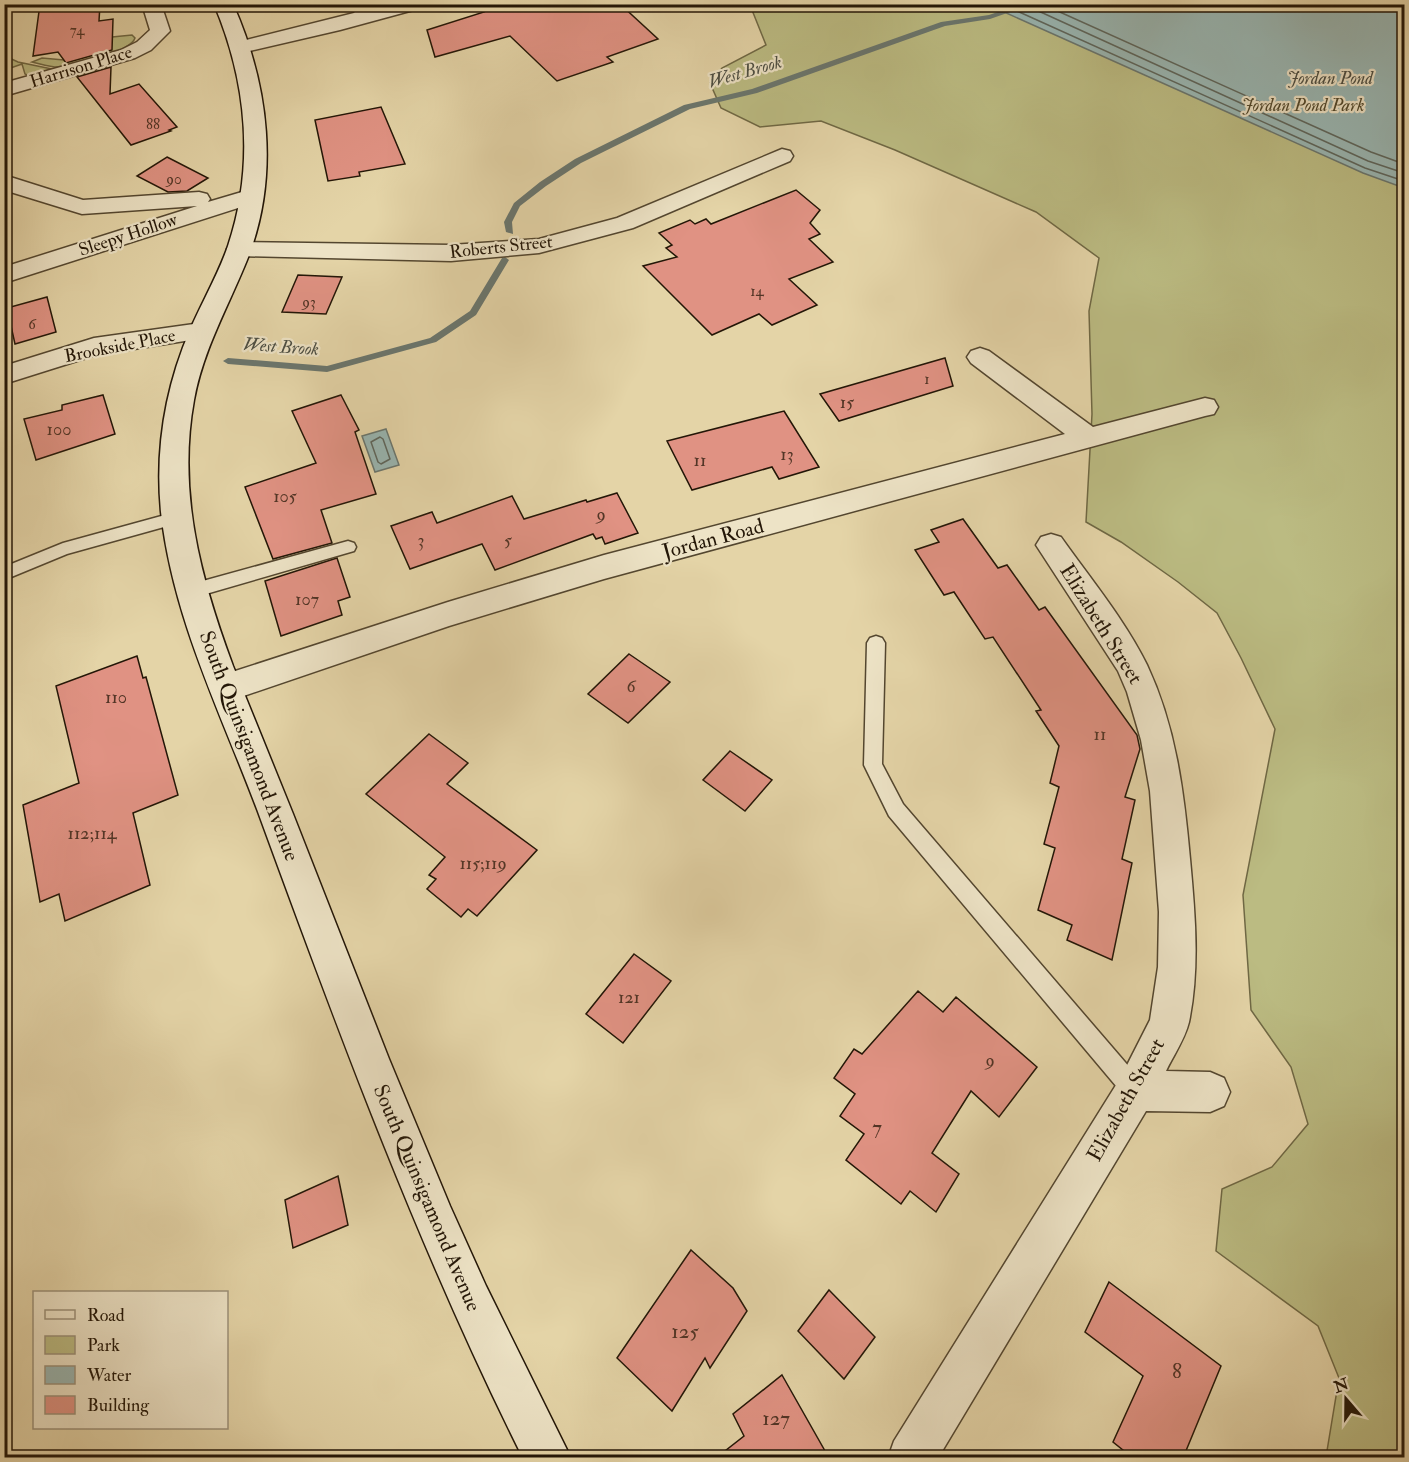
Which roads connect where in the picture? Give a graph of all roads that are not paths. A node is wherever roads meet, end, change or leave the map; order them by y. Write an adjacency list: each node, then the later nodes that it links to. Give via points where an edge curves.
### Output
1 (150, 4): 6 (street, Harrison Place, via 160,31 140,49)
2 (223, 4): 5 (street, South Quinsigamond Avenue)
3 (414, 4): 4 (street)
4 (359, 12): 5 (street)
5 (241, 47): 9 (street, South Quinsigamond Avenue, via 255,125)
6 (4, 90)
7 (782, 156): 10 (street, Roberts Street, via 625,223 539,246 450,253)
8 (4, 182): 9 (street, via 82,207)
9 (252, 196): 10 (street, South Quinsigamond Avenue); 11 (street, Sleepy Hollow)
10 (239, 249): 12 (street, South Quinsigamond Avenue)
11 (4, 275)
12 (201, 331): 14 (street, Brookside Place, via 94,347); 17 (street, South Quinsigamond Avenue, via 177,411 172,466)
13 (980, 357): 16 (street)
14 (4, 375)
15 (1205, 407): 16 (street, Jordan Road)
16 (1089, 438): 23 (street, Jordan Road, via 531,588)
17 (176, 518): 20 (lane, via 63,549); 21 (street, South Quinsigamond Avenue)
18 (1051, 545): 24 (street, Elizabeth Street, via 1131,665 1158,740 1167,791 1177,912 1177,967 1169,1024)
19 (348, 547): 21 (lane)
20 (4, 574)
21 (192, 591): 23 (street, South Quinsigamond Avenue)
22 (876, 643): 24 (lane, via 873,765 896,810)
23 (226, 688): 26 (street, South Quinsigamond Avenue, via 392,1117 475,1313)
24 (1135, 1091): 25 (street); 27 (street, Elizabeth Street)
25 (1210, 1092)
26 (548, 1458)
27 (911, 1458)

